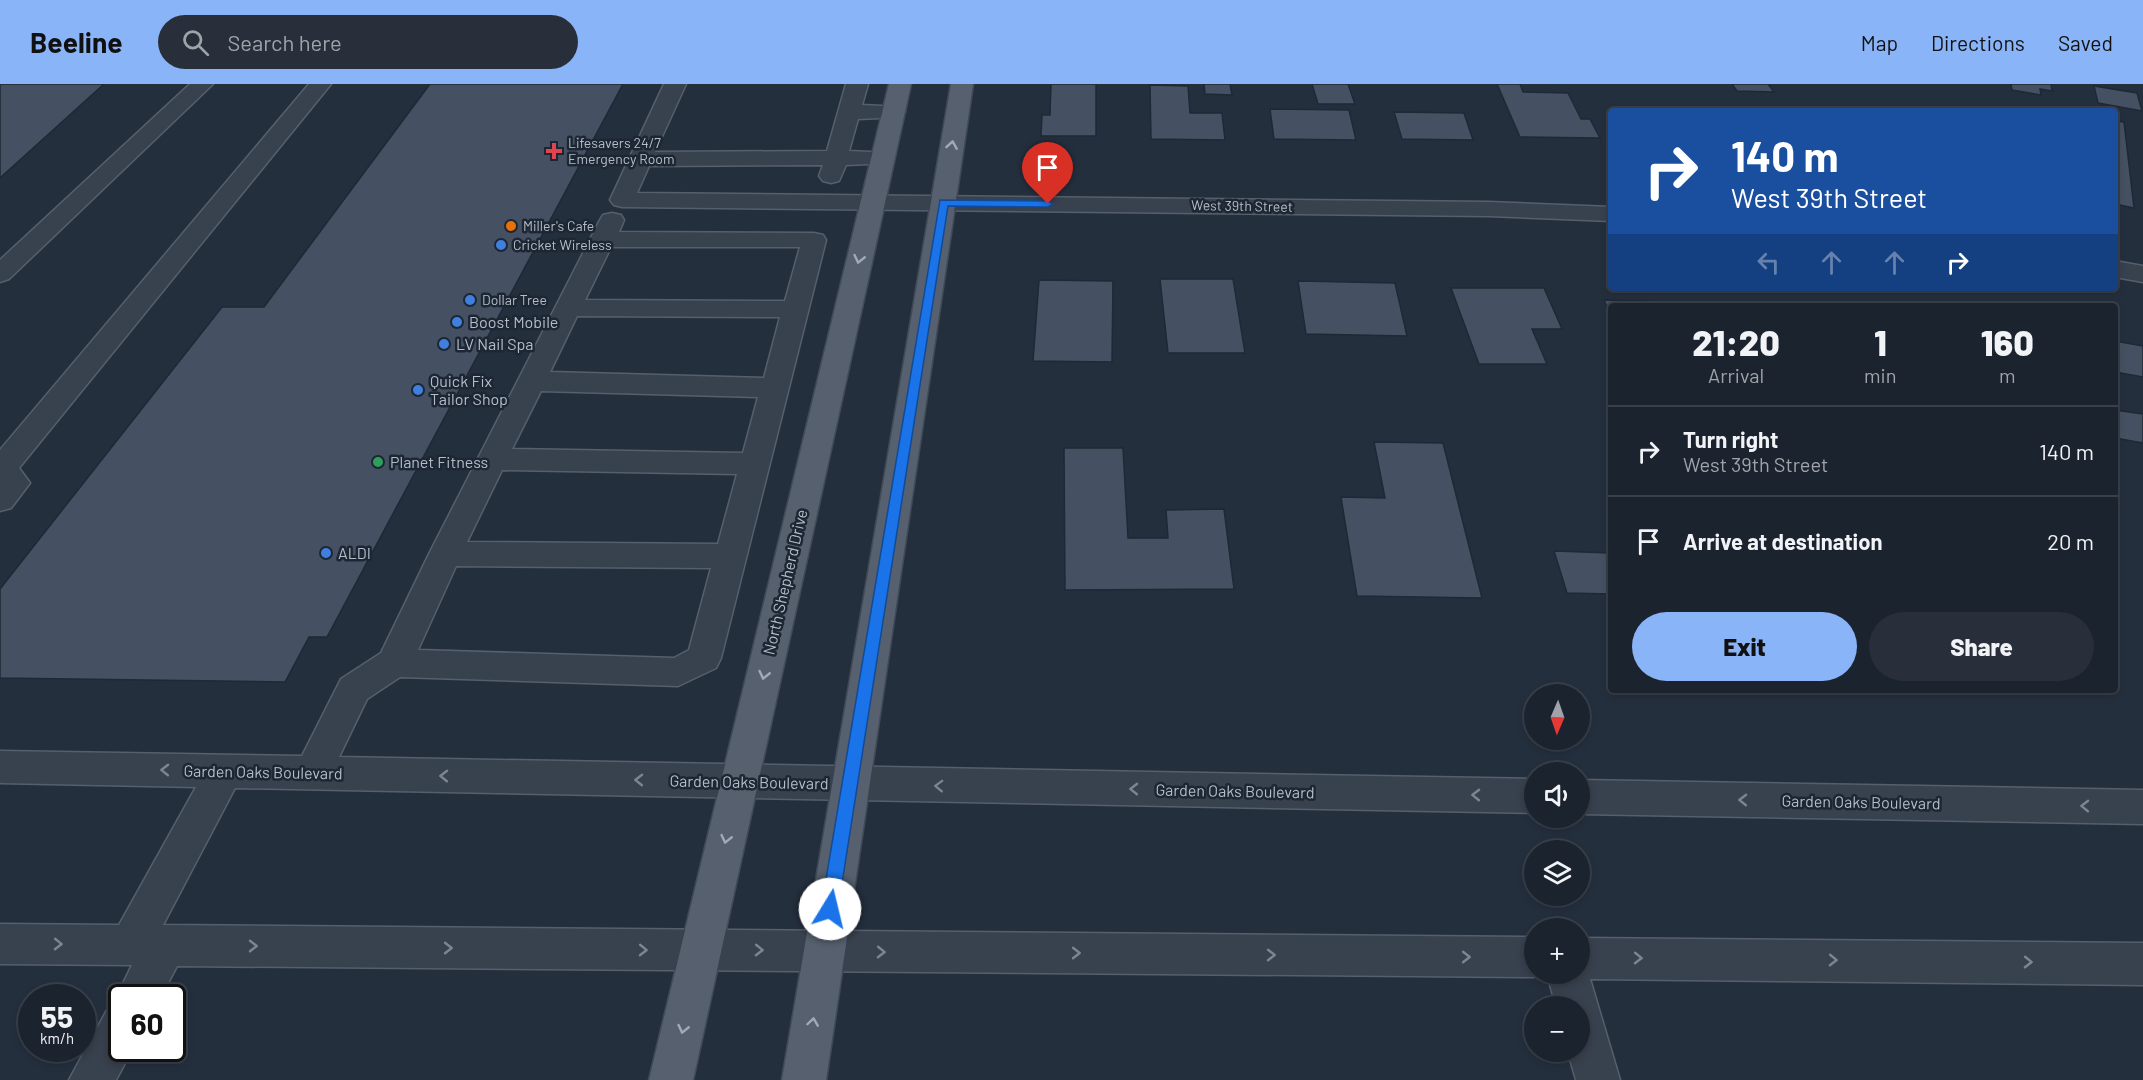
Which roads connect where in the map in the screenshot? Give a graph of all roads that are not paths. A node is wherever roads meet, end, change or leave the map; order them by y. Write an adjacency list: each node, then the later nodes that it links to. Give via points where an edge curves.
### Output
1 (202, 84): 19 (street)
2 (320, 84): 27 (street, via 2,468 15,483)
3 (675, 84): 11 (street)
4 (857, 84): 7 (street)
5 (900, 84): 8 (main road, North Shepherd Drive)
6 (962, 84): 15 (main road, one-way to 6)
7 (849, 111): 8 (street); 9 (street)
8 (894, 112): 10 (main road, North Shepherd Drive)
9 (836, 158): 10 (street); 11 (street); 13 (street)
10 (882, 158): 14 (main road, North Shepherd Drive)
11 (641, 159): 12 (street)
12 (622, 200): 13 (street, West 39th Street); 17 (street)
13 (825, 201): 14 (street, West 39th Street)
14 (873, 202): 15 (street, West 39th Street); 34 (main road, North Shepherd Drive, one-way to 34)
15 (943, 202): 16 (street, West 39th Street); 35 (main road)
16 (1608, 214)
17 (603, 238): 21 (street); 22 (street, via 814,240)
18 (2118, 270): 20 (street)
19 (0, 274)
20 (2143, 274)
21 (568, 308): 22 (street); 23 (street)
22 (795, 309): 24 (street)
23 (532, 381): 24 (street); 25 (street)
24 (775, 388): 26 (street)
25 (493, 459): 26 (street); 28 (street)
26 (755, 464): 29 (street)
27 (0, 500)
28 (445, 554): 29 (street); 30 (street)
29 (730, 556): 30 (street, via 704,658 678,672)
30 (394, 663): 33 (street, via 354,689)
31 (0, 767): 32 (street, Garden Oaks Boulevard, one-way to 31)
32 (225, 771): 33 (street, Garden Oaks Boulevard); 40 (street)
33 (312, 774): 34 (street, Garden Oaks Boulevard, one-way to 33)
34 (740, 782): 35 (street, Garden Oaks Boulevard); 41 (main road, North Shepherd Drive, one-way to 41)
35 (850, 785): 36 (street, Garden Oaks Boulevard, one-way to 35); 42 (main road)
36 (1524, 796)
37 (1590, 797): 38 (street, Garden Oaks Boulevard, one-way to 37)
38 (2143, 807)
39 (0, 944): 40 (street, one-way to 40)
40 (148, 945): 41 (street, one-way to 41); 46 (street)
41 (701, 950): 42 (street, one-way to 42); 50 (main road, North Shepherd Drive, one-way to 50)
42 (823, 951): 43 (street, one-way to 43); 51 (main road, one-way to 42)
43 (1524, 957)
44 (1590, 958): 45 (street, one-way to 45)
45 (2143, 964)
46 (140, 984)
47 (108, 1050): 49 (street)
48 (1590, 1051): 52 (street)
49 (91, 1080)
50 (671, 1080)
51 (804, 1080)
52 (1598, 1080)

